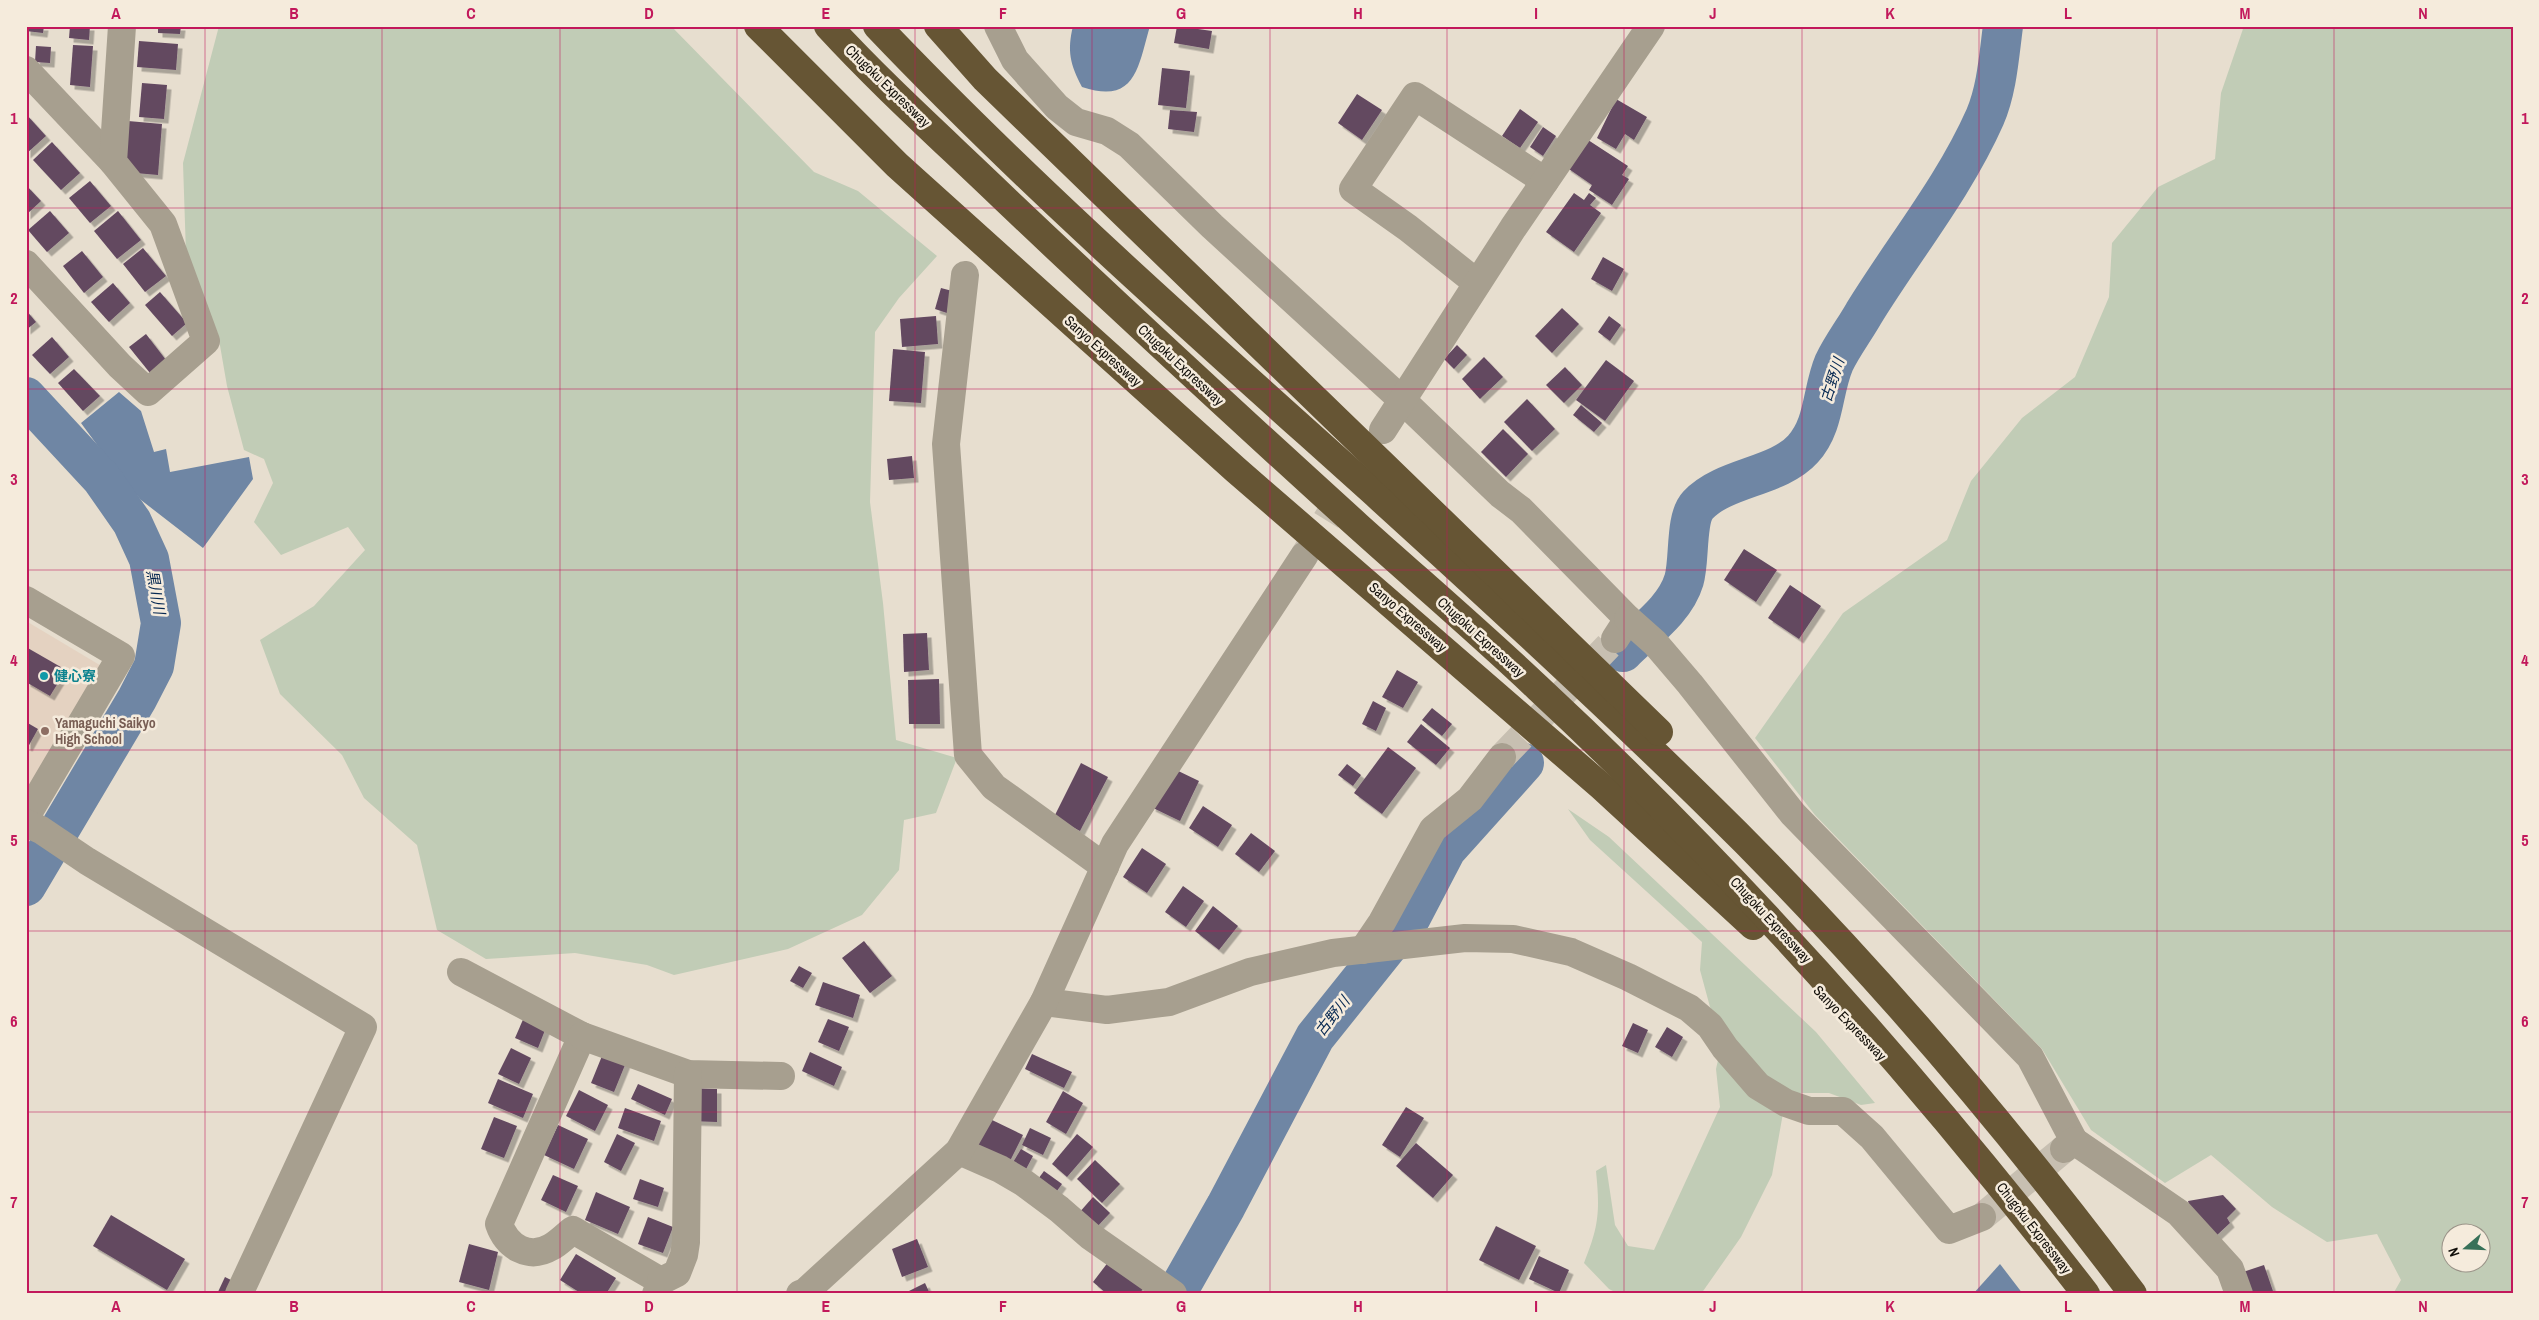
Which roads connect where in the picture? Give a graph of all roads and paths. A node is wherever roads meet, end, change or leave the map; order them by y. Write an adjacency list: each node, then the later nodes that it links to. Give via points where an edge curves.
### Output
1 (122, 26): 9 (street)
2 (758, 26): 30 (highway, Sanyo Expressway, via 897,165 1228,463 1689,865 1837,1008)
3 (828, 26): 30 (highway, Chugoku Expressway, via 902,101 1155,342 1537,686 1632,778 1726,872 1810,963 1964,1140)
4 (877, 26): 27 (highway, via 955,109 1583,685 1706,802 1816,915)
5 (938, 26): 27 (highway, via 999,93 1599,672 1720,793 1905,1003)
6 (998, 26): 14 (street, via 1016,60 1056,107 1076,122 1106,131 1129,146)
7 (1650, 26): 10 (street)
8 (26, 70): 9 (street)
9 (113, 162): 11 (street, via 163,224 206,341 148,392)
10 (1545, 181): 13 (street); 13 (street, via 1415,96 1353,189)
11 (26, 264)
12 (965, 275): 20 (street, via 946,444 968,755 994,787)
13 (1477, 283): 14 (street)
14 (1402, 400): 15 (street); 37 (street, via 1500,494 1521,510 1622,629 1655,643 1793,814 2030,1057 2069,1145 2179,1213 2230,1268)
15 (1383, 430)
16 (1304, 556): 20 (street, via 1115,844)
17 (26, 600): 19 (street, via 121,656)
18 (1502, 757): 21 (street, via 1470,799 1433,829)
19 (31, 823): 33 (street, via 87,861 362,1027)
20 (1105, 867): 23 (street)
21 (1363, 950): 23 (street, via 1333,953 1250,972 1169,1002 1107,1010); 29 (street, via 1465,938 1514,939 1571,952 1689,1008 1710,1026 1758,1086 1786,1103 1809,1111 1843,1112 1872,1137 1949,1230)
22 (461, 972): 24 (street)
23 (1044, 1002): 28 (street)
24 (582, 1036): 25 (street); 31 (street, via 500,1224 504,1237 513,1247 534,1254 552,1247 573,1230)
25 (688, 1074): 26 (street); 31 (street, via 686,1242 677,1274)
26 (781, 1076)
27 (1996, 1119): 36 (highway)
28 (959, 1151): 32 (street, via 1024,1183 1090,1236); 34 (street)
29 (1982, 1217)
30 (2037, 1230): 35 (highway, Chugoku Expressway)
31 (659, 1287)
32 (1167, 1289)
33 (239, 1294)
34 (800, 1294)
35 (2086, 1294)
36 (2133, 1294)
37 (2239, 1294)

